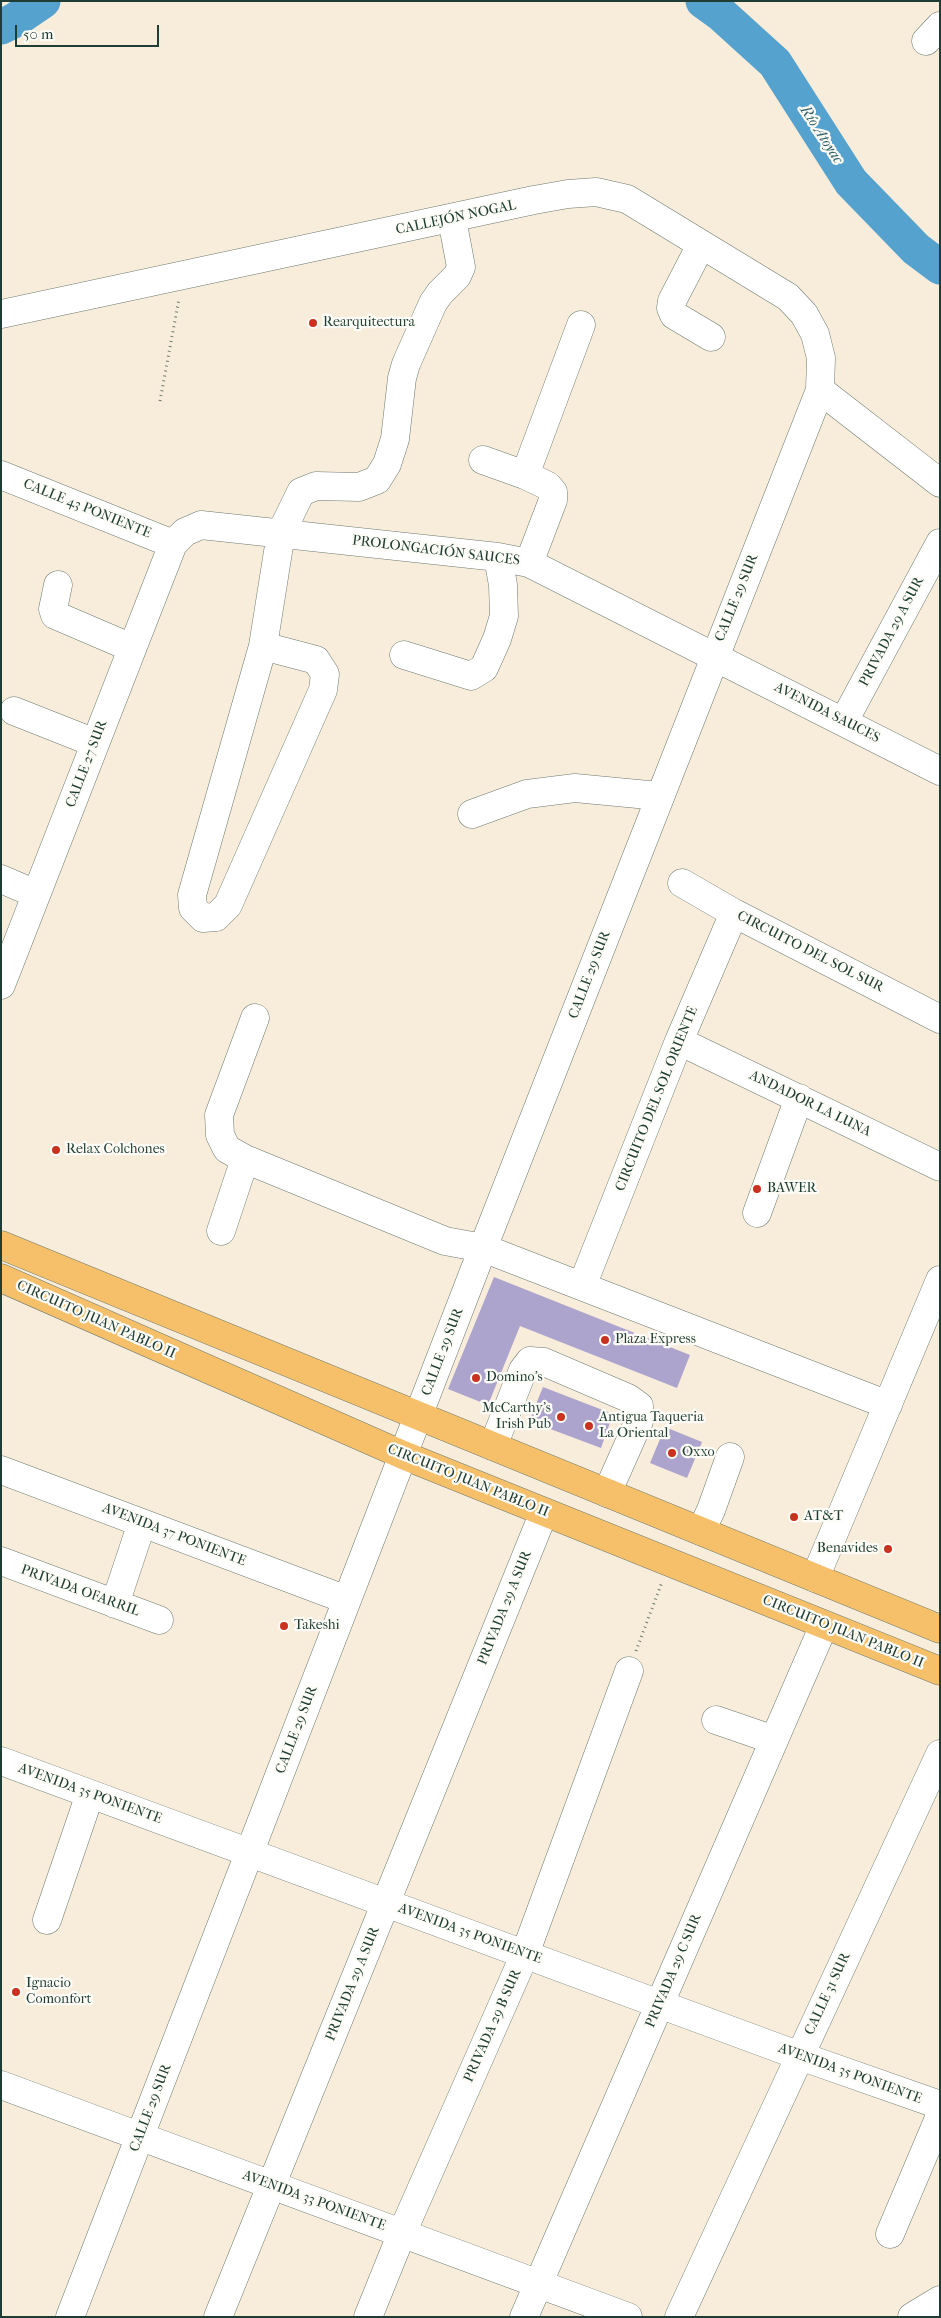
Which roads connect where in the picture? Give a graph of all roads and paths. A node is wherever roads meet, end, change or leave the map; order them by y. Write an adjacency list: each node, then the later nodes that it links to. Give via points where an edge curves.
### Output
1 (452, 219): 2 (street, CALLEJÓN NOGAL, via 568,194 596,192 627,199); 3 (street, CALLEJÓN NOGAL); 13 (street, via 461,267 433,303 406,364 395,439 387,464 377,480 359,487 316,486 301,492)
2 (699, 249): 6 (street, via 671,308 674,315); 7 (street, CALLEJÓN NOGAL, via 788,297 804,314 816,334 821,358)
3 (183, 276): 4 (street, CALLEJÓN NOGAL); 8 (path)
4 (1, 314)
5 (581, 324): 11 (street)
6 (711, 337)
7 (820, 390): 12 (street); 22 (street, CALLE 29 SUR)
8 (160, 401)
9 (483, 460): 11 (street)
10 (1, 475): 15 (street, CALLE 43 PONIENTE)
11 (525, 475): 17 (street, via 548,486 553,492 553,500)
12 (940, 483)
13 (283, 534): 15 (street, PROLONGACIÓN SAUCES, via 201,525 184,532); 16 (street, PROLONGACIÓN SAUCES); 19 (street)
14 (940, 543): 24 (street, PRIVADA 29 A SUR)
15 (173, 544): 20 (street, CALLE 27 SUR)
16 (498, 557): 17 (street, PROLONGACIÓN SAUCES); 21 (street, via 504,616 484,668 471,676)
17 (529, 562): 22 (street, PROLONGACIÓN SAUCES)
18 (58, 585): 20 (street, via 53,609 55,615)
19 (263, 646): 19 (street, via 192,895 193,908 203,918 216,917 228,905 323,690 325,674 316,660)
20 (132, 648): 25 (street, CALLE 27 SUR)
21 (404, 655)
22 (714, 656): 24 (street, AVENIDA SAUCES); 27 (street, CALLE 29 SUR)
23 (14, 711): 25 (street)
24 (844, 721): 26 (street, AVENIDA SAUCES)
25 (95, 743): 31 (street, CALLE 27 SUR)
26 (940, 771)
27 (659, 796): 28 (street, via 575,788 527,794); 43 (street, CALLE 29 SUR)
28 (472, 814)
29 (1, 879): 31 (street)
30 (682, 883): 32 (street, CIRCUITO DEL SOL SUR)
31 (36, 894): 33 (street, CALLE 27 SUR)
32 (734, 913): 35 (street, CIRCUITO DEL SOL SUR); 36 (street, CIRCUITO DEL SOL ORIENTE)
33 (1, 985)
34 (255, 1018): 38 (street, via 219,1116 220,1135 227,1149)
35 (940, 1019)
36 (679, 1041): 37 (street, ANDADOR LA LUNA); 46 (street, CIRCUITO DEL SOL ORIENTE)
37 (798, 1098): 39 (street, ANDADOR LA LUNA); 40 (street)
38 (245, 1159): 41 (street); 43 (street, via 445,1241)
39 (940, 1167)
40 (757, 1213)
41 (221, 1231)
42 (1, 1245): 48 (main road)
43 (483, 1248): 46 (street); 48 (street, CALLE 29 SUR)
44 (1, 1278): 50 (main road, CIRCUITO JUAN PABLO II)
45 (940, 1280): 47 (street)
46 (582, 1286): 47 (street)
47 (888, 1405): 58 (street)
48 (418, 1416): 49 (main road); 50 (street, CALLE 29 SUR)
49 (493, 1446): 53 (main road); 53 (street, via 523,1370 530,1361 544,1362 628,1398 639,1406 639,1421)
50 (403, 1455): 54 (main road, CIRCUITO JUAN PABLO II); 60 (street, CALLE 29 SUR)
51 (730, 1457): 56 (street)
52 (1, 1470): 55 (street, AVENIDA 37 PONIENTE)
53 (607, 1493): 56 (main road)
54 (544, 1512): 63 (main road, CIRCUITO JUAN PABLO II); 73 (street, PRIVADA 29 A SUR)
55 (142, 1523): 60 (street, AVENIDA 37 PONIENTE); 61 (street)
56 (701, 1531): 58 (main road)
57 (1, 1561): 61 (street, PRIVADA OFARRIL)
58 (815, 1578): 64 (main road)
59 (659, 1590): 65 (path)
60 (347, 1600): 72 (street, CALLE 29 SUR)
61 (115, 1604): 62 (street, PRIVADA OFARRIL)
62 (158, 1620)
63 (824, 1625): 66 (main road, CIRCUITO JUAN PABLO II); 68 (street, PRIVADA 29 C SUR)
64 (940, 1628)
65 (629, 1671): 75 (street, PRIVADA 29 B SUR)
66 (940, 1671)
67 (716, 1720): 68 (street)
68 (774, 1740): 76 (street, PRIVADA 29 C SUR)
69 (940, 1754): 77 (street, CALLE 31 SUR)
70 (1, 1761): 71 (street, AVENIDA 35 PONIENTE)
71 (90, 1794): 72 (street, AVENIDA 35 PONIENTE); 74 (street)
72 (249, 1854): 73 (street, AVENIDA 35 PONIENTE); 81 (street, CALLE 29 SUR)
73 (386, 1904): 75 (street, AVENIDA 35 PONIENTE); 82 (street, PRIVADA 29 A SUR)
74 (48, 1920)
75 (525, 1954): 76 (street, AVENIDA 35 PONIENTE); 83 (street, PRIVADA 29 B SUR)
76 (660, 2004): 77 (street, AVENIDA 35 PONIENTE); 85 (street, PRIVADA 29 C SUR)
77 (800, 2056): 79 (street, AVENIDA 35 PONIENTE); 92 (street, CALLE 31 SUR)
78 (1, 2085): 81 (street, AVENIDA 33 PONIENTE)
79 (940, 2106)
80 (940, 2116): 84 (street)
81 (140, 2136): 82 (street, AVENIDA 33 PONIENTE); 87 (street, CALLE 29 SUR)
82 (272, 2185): 83 (street, AVENIDA 33 PONIENTE); 88 (street, PRIVADA 29 A SUR)
83 (402, 2233): 85 (street, AVENIDA 33 PONIENTE); 89 (street, PRIVADA 29 B SUR)
84 (890, 2234)
85 (538, 2284): 90 (street, PRIVADA 29 C SUR); 91 (street, AVENIDA 33 PONIENTE)
86 (940, 2300): 93 (street)
87 (70, 2317)
88 (218, 2317)
89 (368, 2317)
90 (524, 2317)
91 (628, 2317)
92 (679, 2317)
93 (912, 2317)

